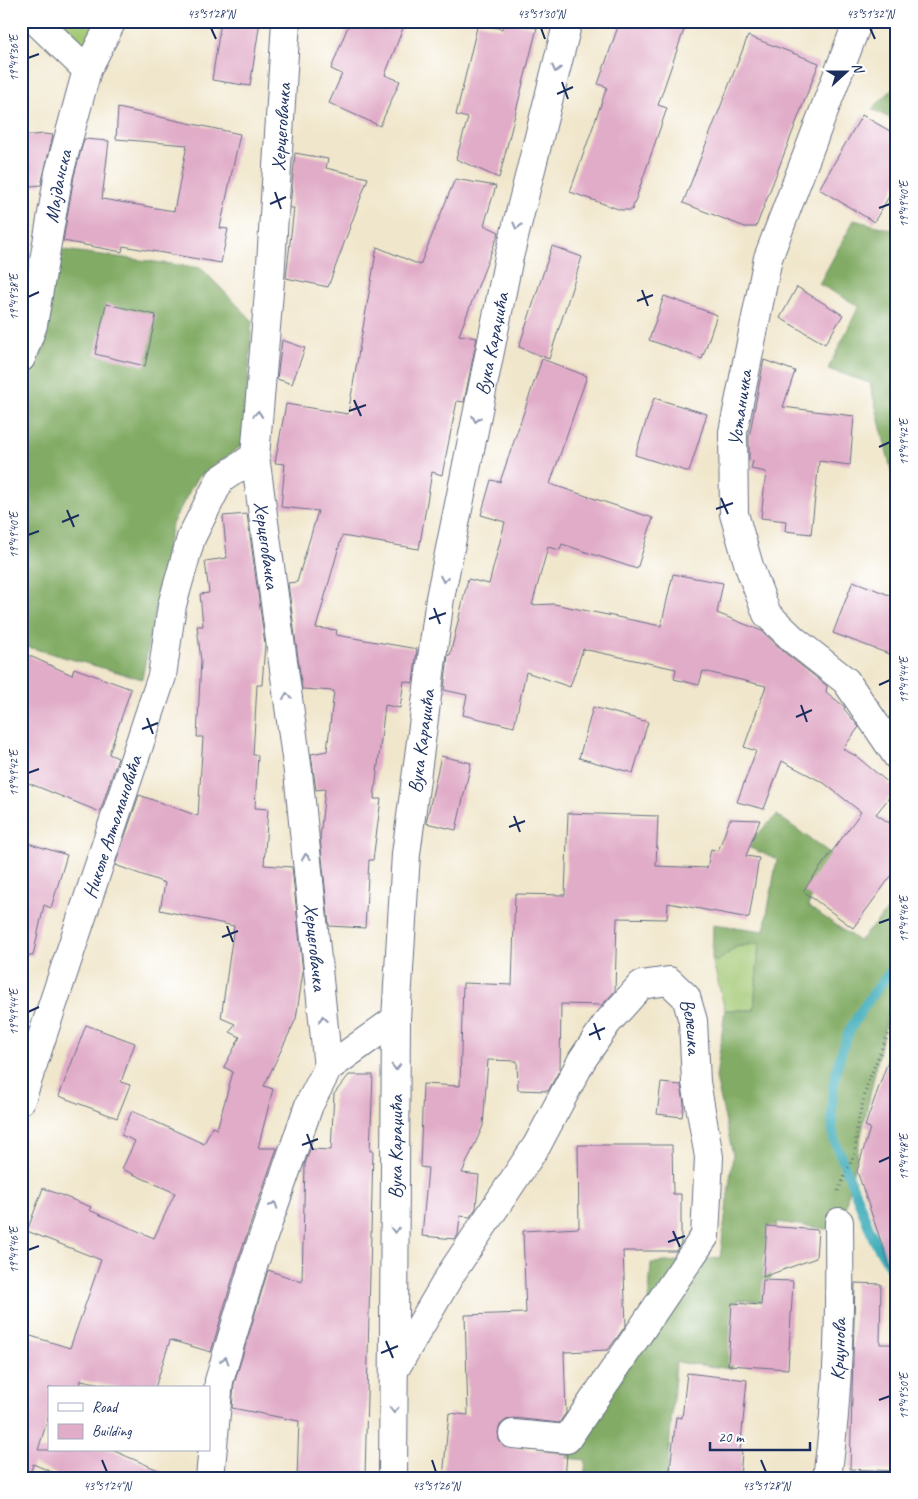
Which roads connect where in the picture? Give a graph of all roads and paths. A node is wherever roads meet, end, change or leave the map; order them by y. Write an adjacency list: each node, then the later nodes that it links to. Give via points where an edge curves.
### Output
1 (36, 21): 6 (street)
2 (112, 21): 6 (street, Мајданска)
3 (286, 21): 8 (street, Херцеговачка, one-way to 3)
4 (568, 21): 10 (street, Вука Караџића, one-way to 10, via 509,257 440,598 406,854)
5 (858, 21): 9 (street, Устаничка, via 768,258 733,432 734,514 767,614 846,682)
6 (88, 70): 7 (street, Мајданска, via 59,173 33,325)
7 (21, 358)
8 (254, 456): 12 (street, Херцеговачка, one-way to 8, via 298,772); 13 (street, Николе Алтомановића, via 220,480 191,538 172,605 162,676)
9 (897, 756)
10 (396, 1019): 12 (street); 16 (street, Вука Караџића, one-way to 16)
11 (897, 1019): 14 (path, via 868,1082 852,1163)
12 (328, 1068): 18 (street, one-way to 12, via 222,1372 254,1264 309,1105)
13 (21, 1100)
14 (840, 1184)
15 (839, 1222): 20 (street, Крцунова, via 836,1400)
16 (394, 1370): 17 (street, Велешка, via 452,1272 537,1145 582,1060 607,1023 641,985 669,981 686,997 693,1021 696,1082 709,1156 705,1236 567,1439); 19 (street, Вука Караџића, one-way to 19)
17 (513, 1434)
18 (210, 1478)
19 (393, 1478)
20 (827, 1478)

